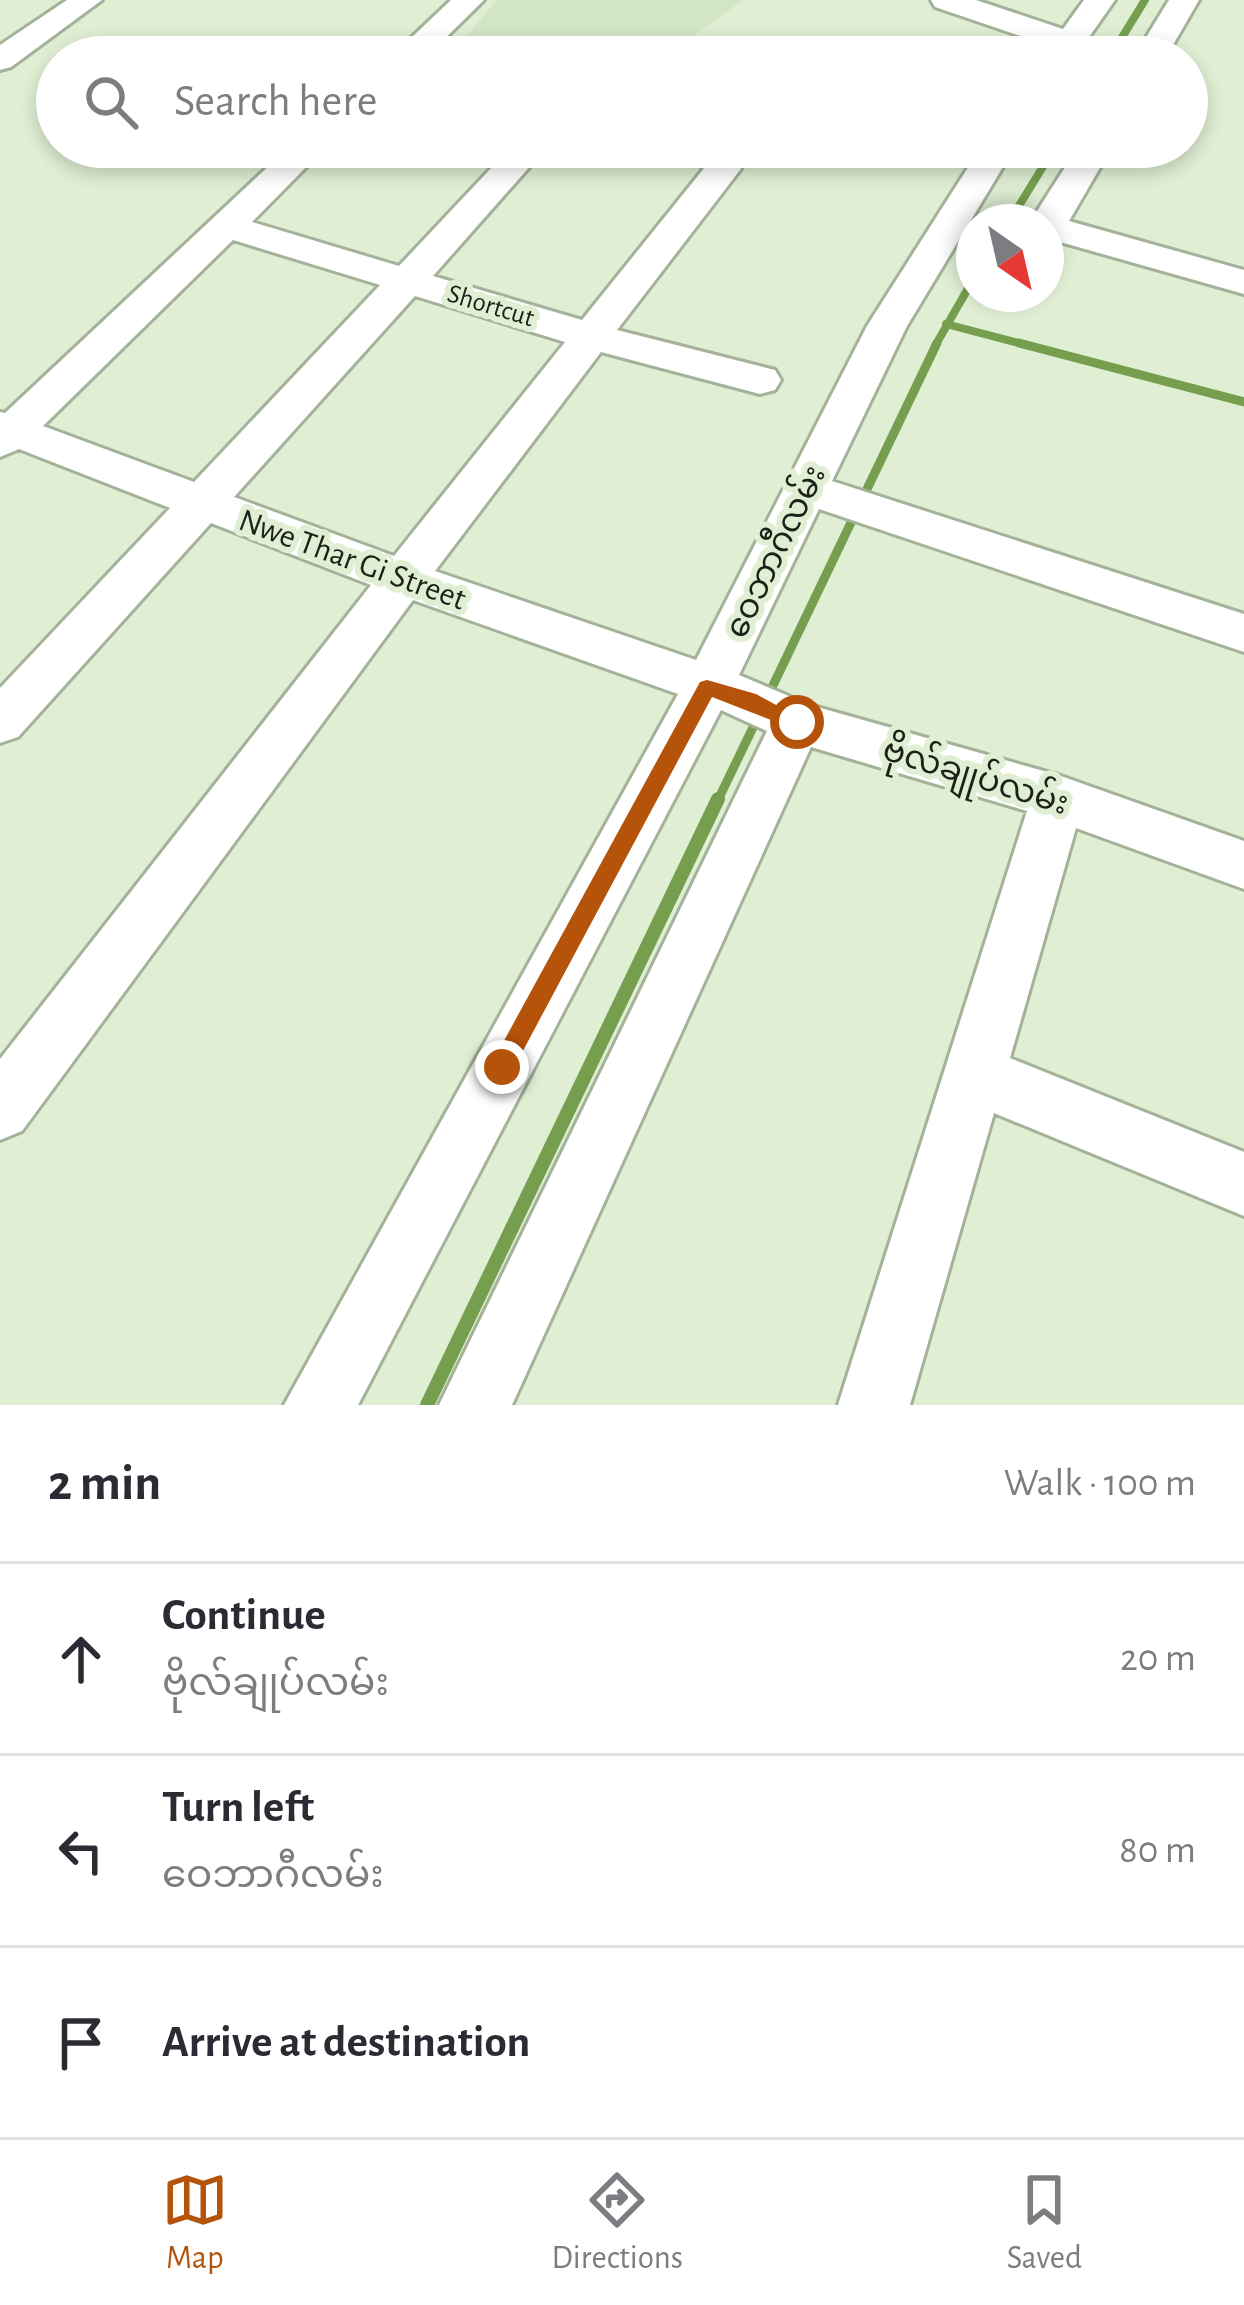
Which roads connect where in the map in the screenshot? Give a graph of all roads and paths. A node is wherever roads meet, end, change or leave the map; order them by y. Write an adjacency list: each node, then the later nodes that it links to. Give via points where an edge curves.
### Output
1 (87, 0): 10 (street)
2 (469, 0): 6 (street)
3 (946, 0): 7 (street)
4 (1100, 0): 8 (street)
5 (1184, 0): 9 (street)
6 (430, 36)
7 (1031, 36)
8 (1074, 36)
9 (1163, 36)
10 (0, 61)
11 (286, 168): 18 (street)
12 (511, 168): 22 (street)
13 (722, 168): 23 (street)
14 (1003, 168): 16 (street, ဝေဘာဂီလမ်း)
15 (1071, 168): 17 (street)
16 (1013, 204)
17 (1030, 204)
18 (223, 225): 22 (street, Shortcut); 25 (street)
19 (1064, 227): 21 (street)
20 (956, 267): 26 (street, ဝေဘာဂီလမ်း, via 887,326)
21 (1239, 268)
22 (408, 279): 23 (street, Shortcut); 27 (street)
23 (594, 337): 24 (street, Shortcut); 28 (street)
24 (760, 380)
25 (5, 432): 27 (street, Nwe Thar Gi Street)
26 (828, 496): 29 (street); 30 (street, ဝေဘာဂီလမ်း)
27 (202, 502): 28 (street, Nwe Thar Gi Street); 31 (street)
28 (403, 578): 30 (street, Nwe Thar Gi Street); 35 (street)
29 (1244, 633)
30 (757, 706): 32 (street, ဗိုလ်ချုပ်လမ်း); 37 (street, ဝေဘာဂီလမ်း); 38 (street)
31 (0, 722)
32 (1058, 798): 33 (street, ဗိုလ်ချုပ်လမ်း); 34 (street)
33 (1244, 865)
34 (974, 1073): 36 (street); 39 (street)
35 (0, 1109)
36 (1244, 1184)
37 (320, 1405)
38 (475, 1405)
39 (874, 1405)

